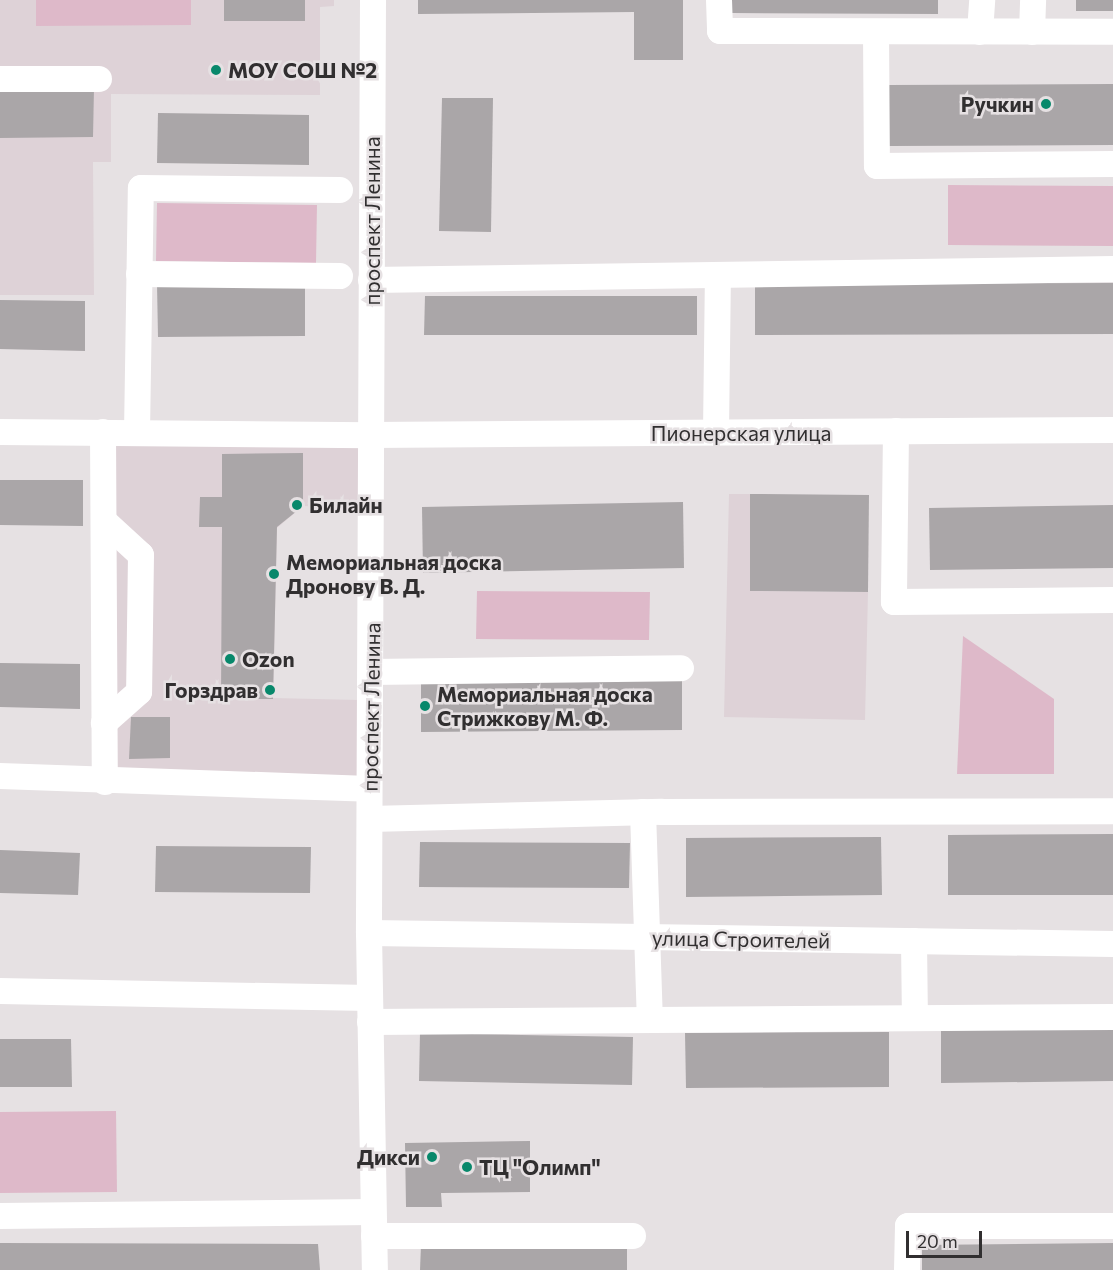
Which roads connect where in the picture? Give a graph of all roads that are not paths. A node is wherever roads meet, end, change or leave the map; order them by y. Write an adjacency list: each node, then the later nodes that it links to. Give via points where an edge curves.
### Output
1 (373, 0): 17 (street, проспект Ленина)
2 (719, 0): 5 (street, via 720,31)
3 (982, 0): 6 (street)
4 (1033, 0): 7 (street)
5 (876, 32): 6 (street); 11 (street, via 877,166)
6 (980, 32): 7 (street)
7 (1032, 32): 8 (street)
8 (1113, 32)
9 (0, 79): 10 (street)
10 (99, 79)
11 (1113, 164)
12 (340, 190): 14 (street, via 141,188)
13 (1113, 269): 15 (street)
14 (139, 274): 16 (street); 22 (street)
15 (718, 275): 17 (street); 23 (street)
16 (340, 276)
17 (371, 280): 24 (street, проспект Ленина)
18 (1113, 430): 19 (street, Пионерская улица)
19 (896, 431): 23 (street, Пионерская улица); 26 (street, via 894,602)
20 (0, 432): 21 (street, Пионерская улица)
21 (103, 432): 22 (street, Пионерская улица); 25 (street)
22 (137, 433): 24 (street, Пионерская улица)
23 (716, 433): 24 (street, Пионерская улица)
24 (370, 435): 28 (street, проспект Ленина)
25 (104, 521): 29 (street); 29 (street, via 141,555 139,692)
26 (1113, 600)
27 (681, 668): 28 (street)
28 (371, 672): 32 (street, проспект Ленина)
29 (104, 723): 31 (street)
30 (0, 776): 31 (street)
31 (105, 782): 32 (street)
32 (369, 789): 35 (street, проспект Ленина)
33 (1113, 811): 34 (street)
34 (643, 812): 35 (street); 37 (street)
35 (370, 819): 36 (street, проспект Ленина)
36 (369, 933): 37 (street, улица Строителей); 41 (street, проспект Ленина)
37 (647, 937): 38 (street, улица Строителей); 44 (street)
38 (914, 941): 39 (street, улица Строителей); 43 (street)
39 (1113, 944)
40 (0, 991): 41 (street)
41 (370, 1010): 44 (street); 46 (street, проспект Ленина)
42 (1113, 1017): 43 (street)
43 (915, 1018): 44 (street)
44 (650, 1020)
45 (0, 1216): 46 (street)
46 (373, 1224): 48 (street); 49 (street, проспект Ленина)
47 (1113, 1226): 50 (street, via 908,1226)
48 (633, 1236)
49 (375, 1270)
50 (907, 1270)

